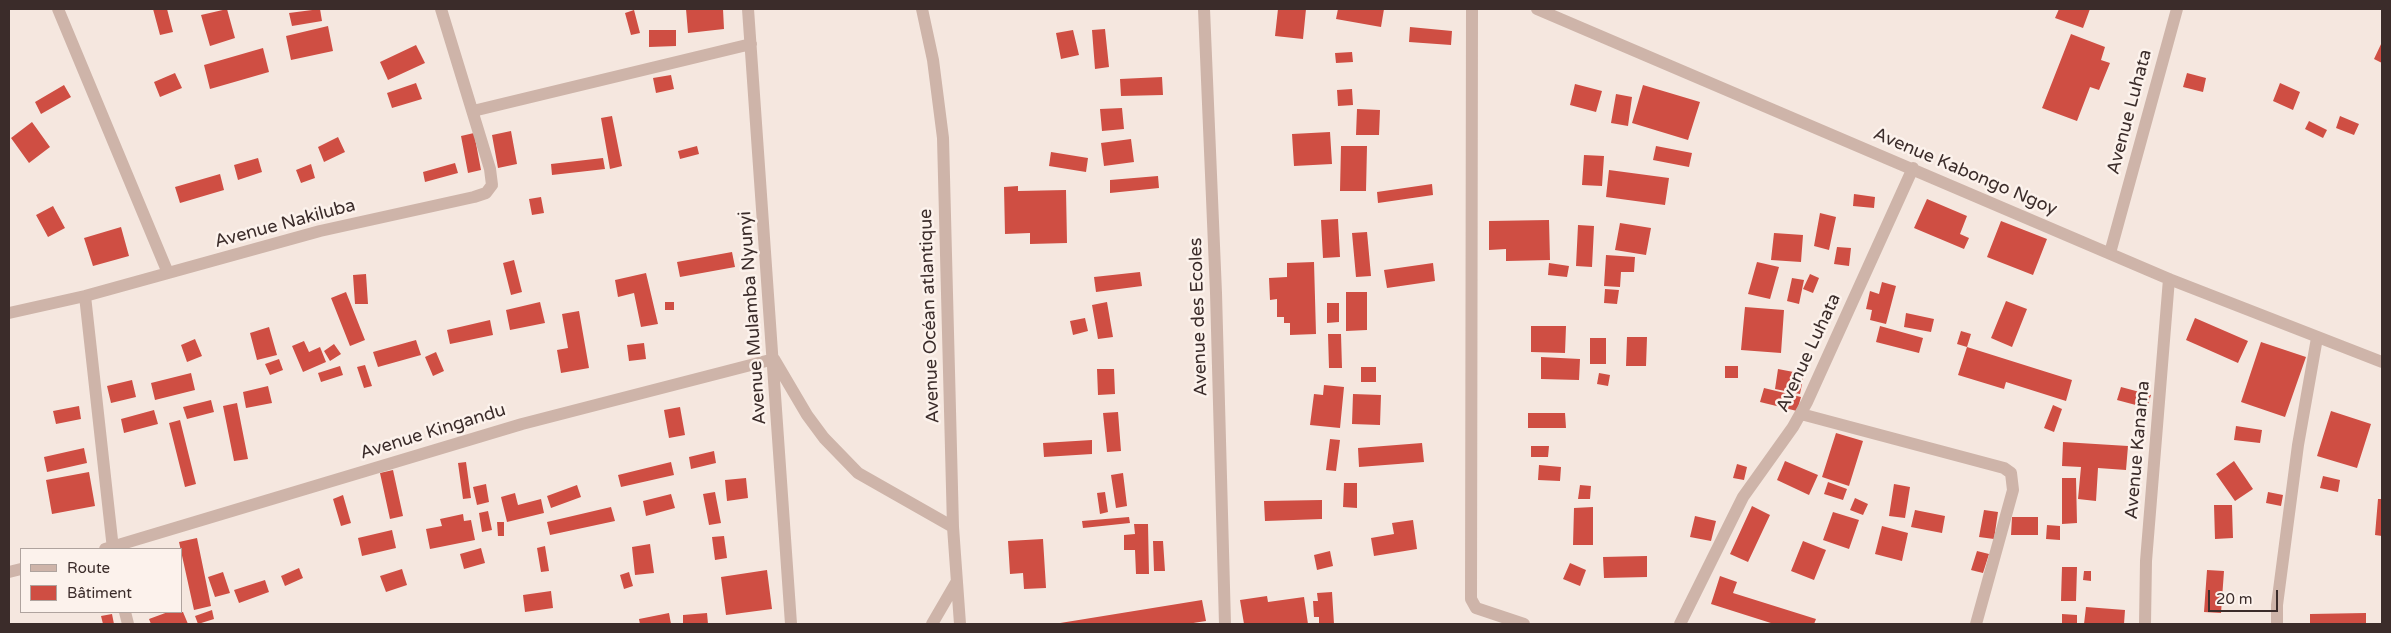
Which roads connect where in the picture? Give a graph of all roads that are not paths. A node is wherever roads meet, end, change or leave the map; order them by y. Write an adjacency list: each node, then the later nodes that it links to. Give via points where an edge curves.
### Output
1 (58, 9): 13 (street)
2 (441, 9): 10 (street)
3 (748, 9): 9 (street, Avenue Mulamba Nyunyi)
4 (922, 9): 21 (street, Avenue Océan atlantique, via 943,138)
5 (1204, 9): 28 (street, Avenue des Ecoles)
6 (1472, 9): 29 (street, via 1471,599 1476,608)
7 (1537, 9): 11 (street, Avenue Kabongo Ngoy)
8 (2177, 9): 12 (street, Avenue Luhata)
9 (751, 44): 10 (street); 18 (street, Avenue Mulamba Nyunyi)
10 (473, 111): 13 (street, Avenue Nakiluba, via 491,177 492,185 486,193 320,231)
11 (1913, 168): 12 (street, Avenue Kabongo Ngoy); 20 (street, Avenue Luhata)
12 (2110, 253): 14 (street, Avenue Kabongo Ngoy)
13 (168, 273): 15 (street, Avenue Nakiluba)
14 (2169, 279): 17 (street, Avenue Kabongo Ngoy); 32 (street, Avenue Kanama, via 2146,561)
15 (85, 296): 16 (street, Avenue Nakiluba); 22 (street)
16 (9, 313)
17 (2316, 338): 19 (street, Avenue Kabongo Ngoy); 33 (street, via 2298,445)
18 (774, 359): 21 (street, via 807,415 858,473); 23 (street, Avenue Kingandu, via 522,424); 25 (street, Avenue Mulamba Nyunyi)
19 (2382, 362)
20 (1801, 414): 30 (street, Avenue Luhata, via 1743,497); 31 (street, via 2004,468 2011,473 2013,490)
21 (954, 527): 24 (street, Avenue Océan atlantique)
22 (110, 548)
23 (113, 548)
24 (957, 582): 26 (street); 27 (street, Avenue Océan atlantique)
25 (791, 624)
26 (932, 624)
27 (960, 624)
28 (1225, 624)
29 (1524, 624)
30 (1680, 624)
31 (1976, 624)
32 (2145, 624)
33 (2277, 624)

